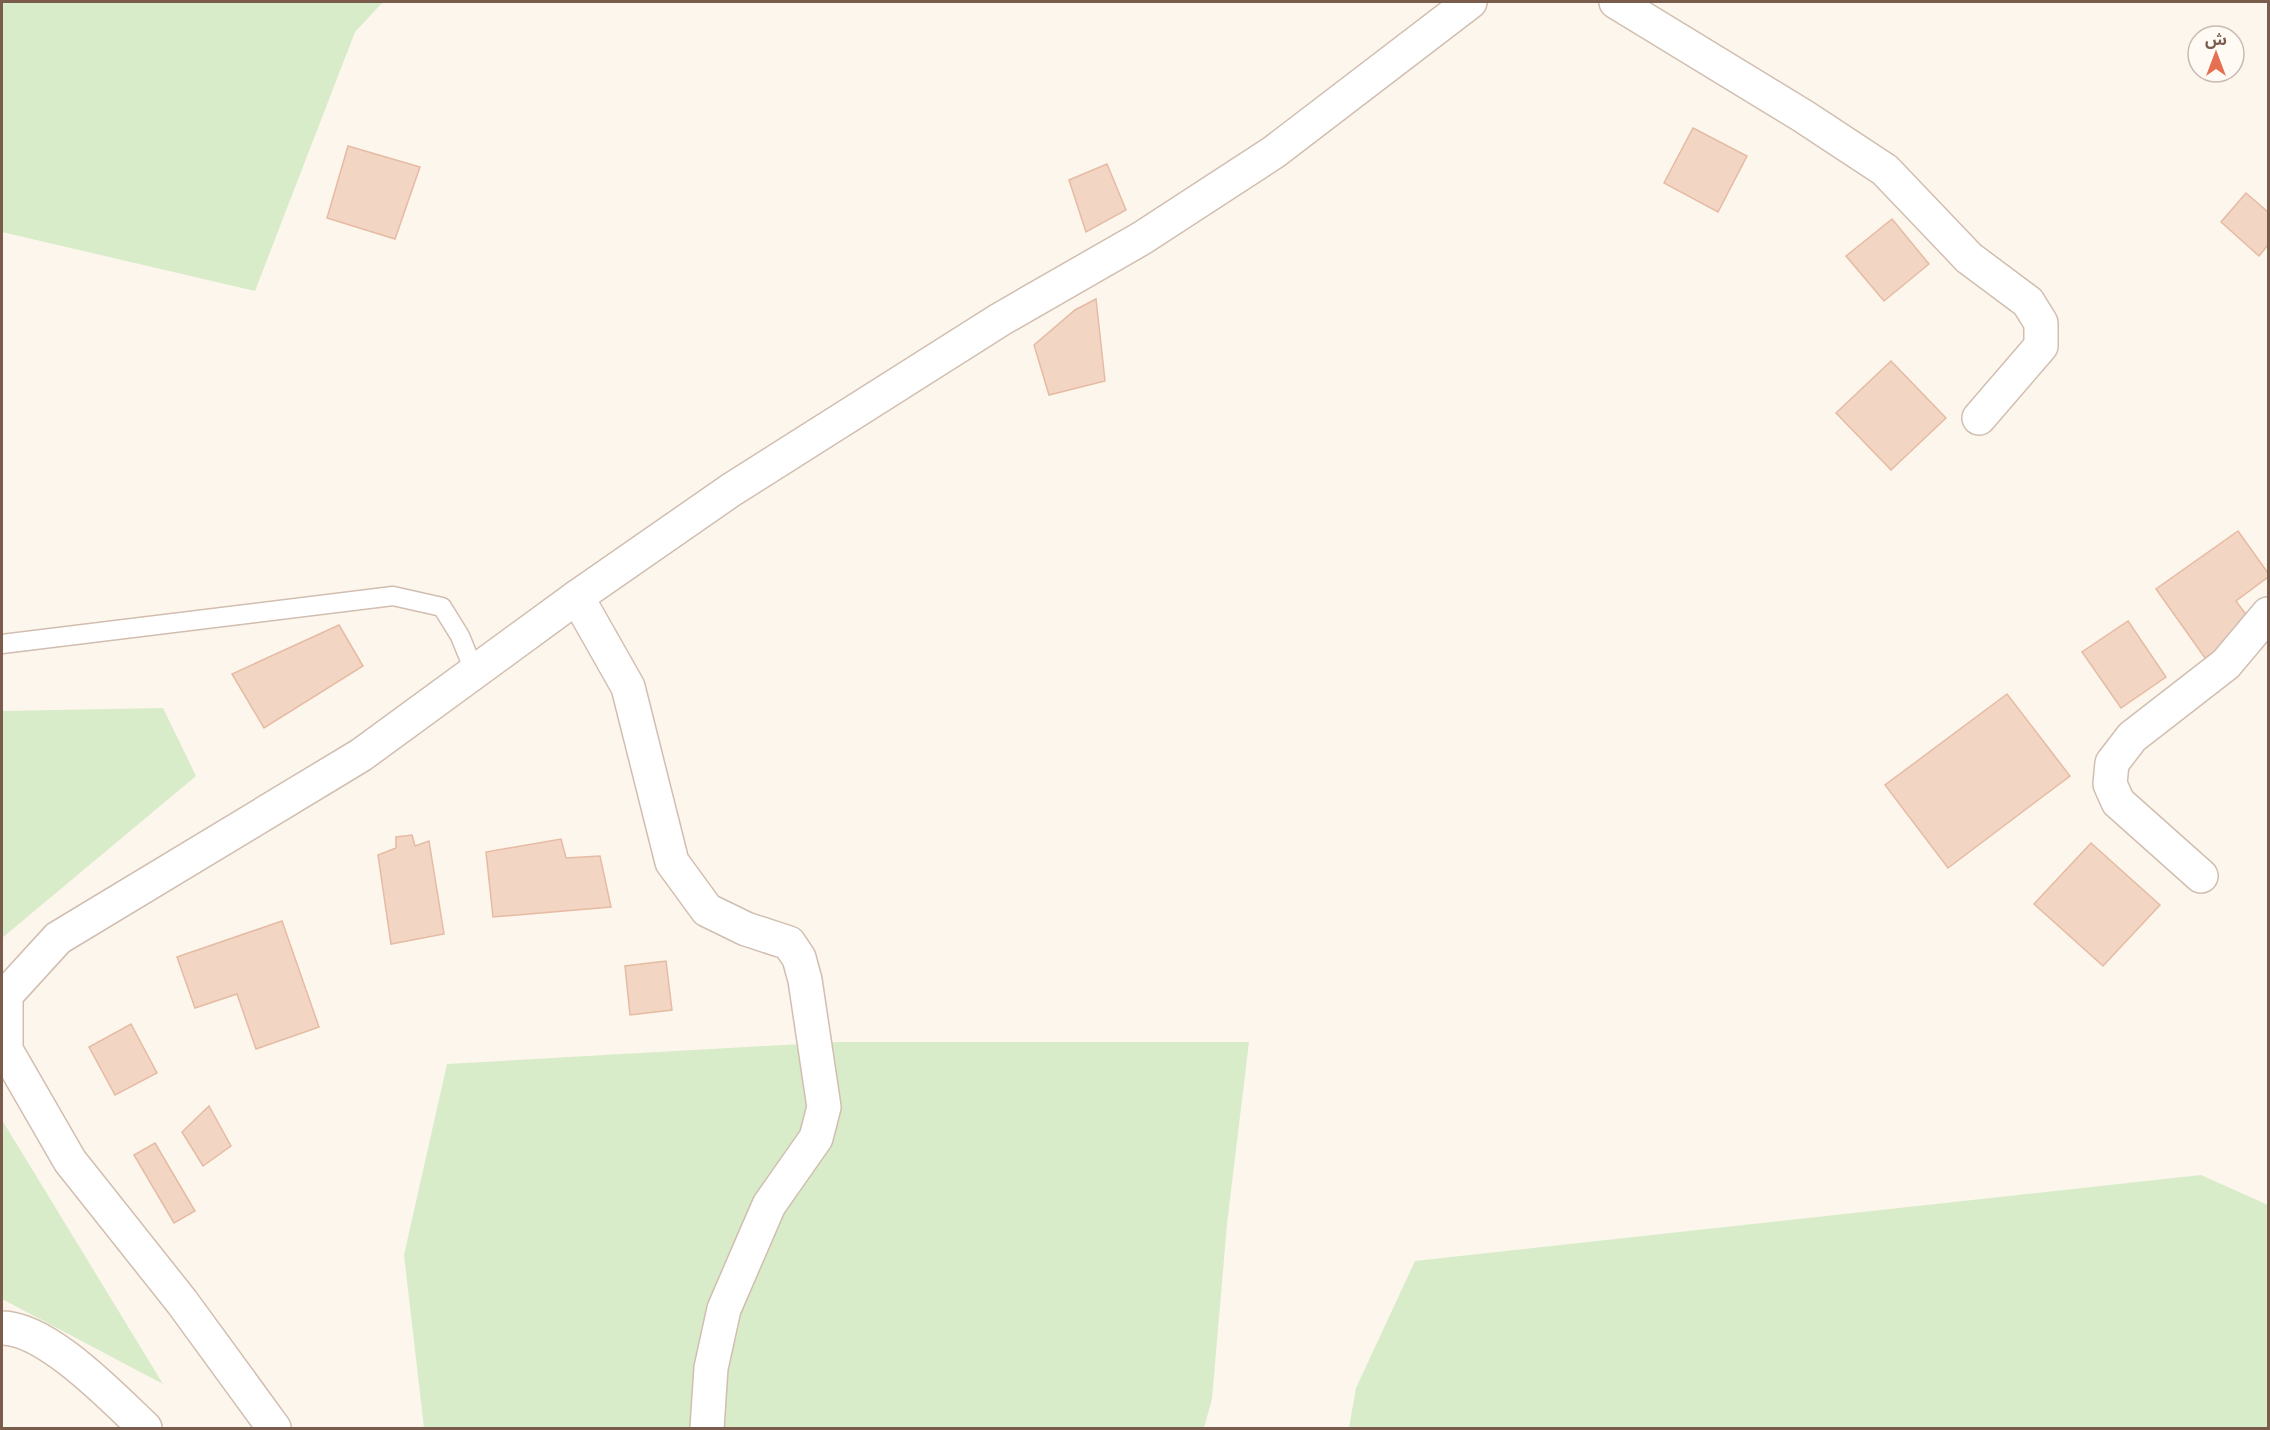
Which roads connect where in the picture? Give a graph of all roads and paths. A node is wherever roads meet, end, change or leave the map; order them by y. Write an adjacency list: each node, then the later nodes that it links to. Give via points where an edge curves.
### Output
1 (1470, 2): 4 (street, via 1274,152 1142,238 1001,319 731,490)
2 (1616, 2): 3 (street, via 1885,170 1969,258 2028,302 2041,323 2041,346)
3 (1978, 418)
4 (577, 597): 7 (street); 12 (street, via 628,687 672,862 707,910 746,929 789,943 806,980 824,1107 816,1138 769,1205 728,1299 711,1368)
5 (2268, 614): 8 (street, via 2226,664 2132,737 2112,763 2110,784 2118,802)
6 (2, 644): 7 (lane, via 393,596 442,607 460,636)
7 (475, 673): 11 (street, via 361,755 58,938 6,995 6,1050 70,1161 182,1302)
8 (2201, 876)
9 (2, 1328): 10 (street, via 46,1343 93,1379)
10 (145, 1428)
11 (274, 1428)
12 (707, 1428)

